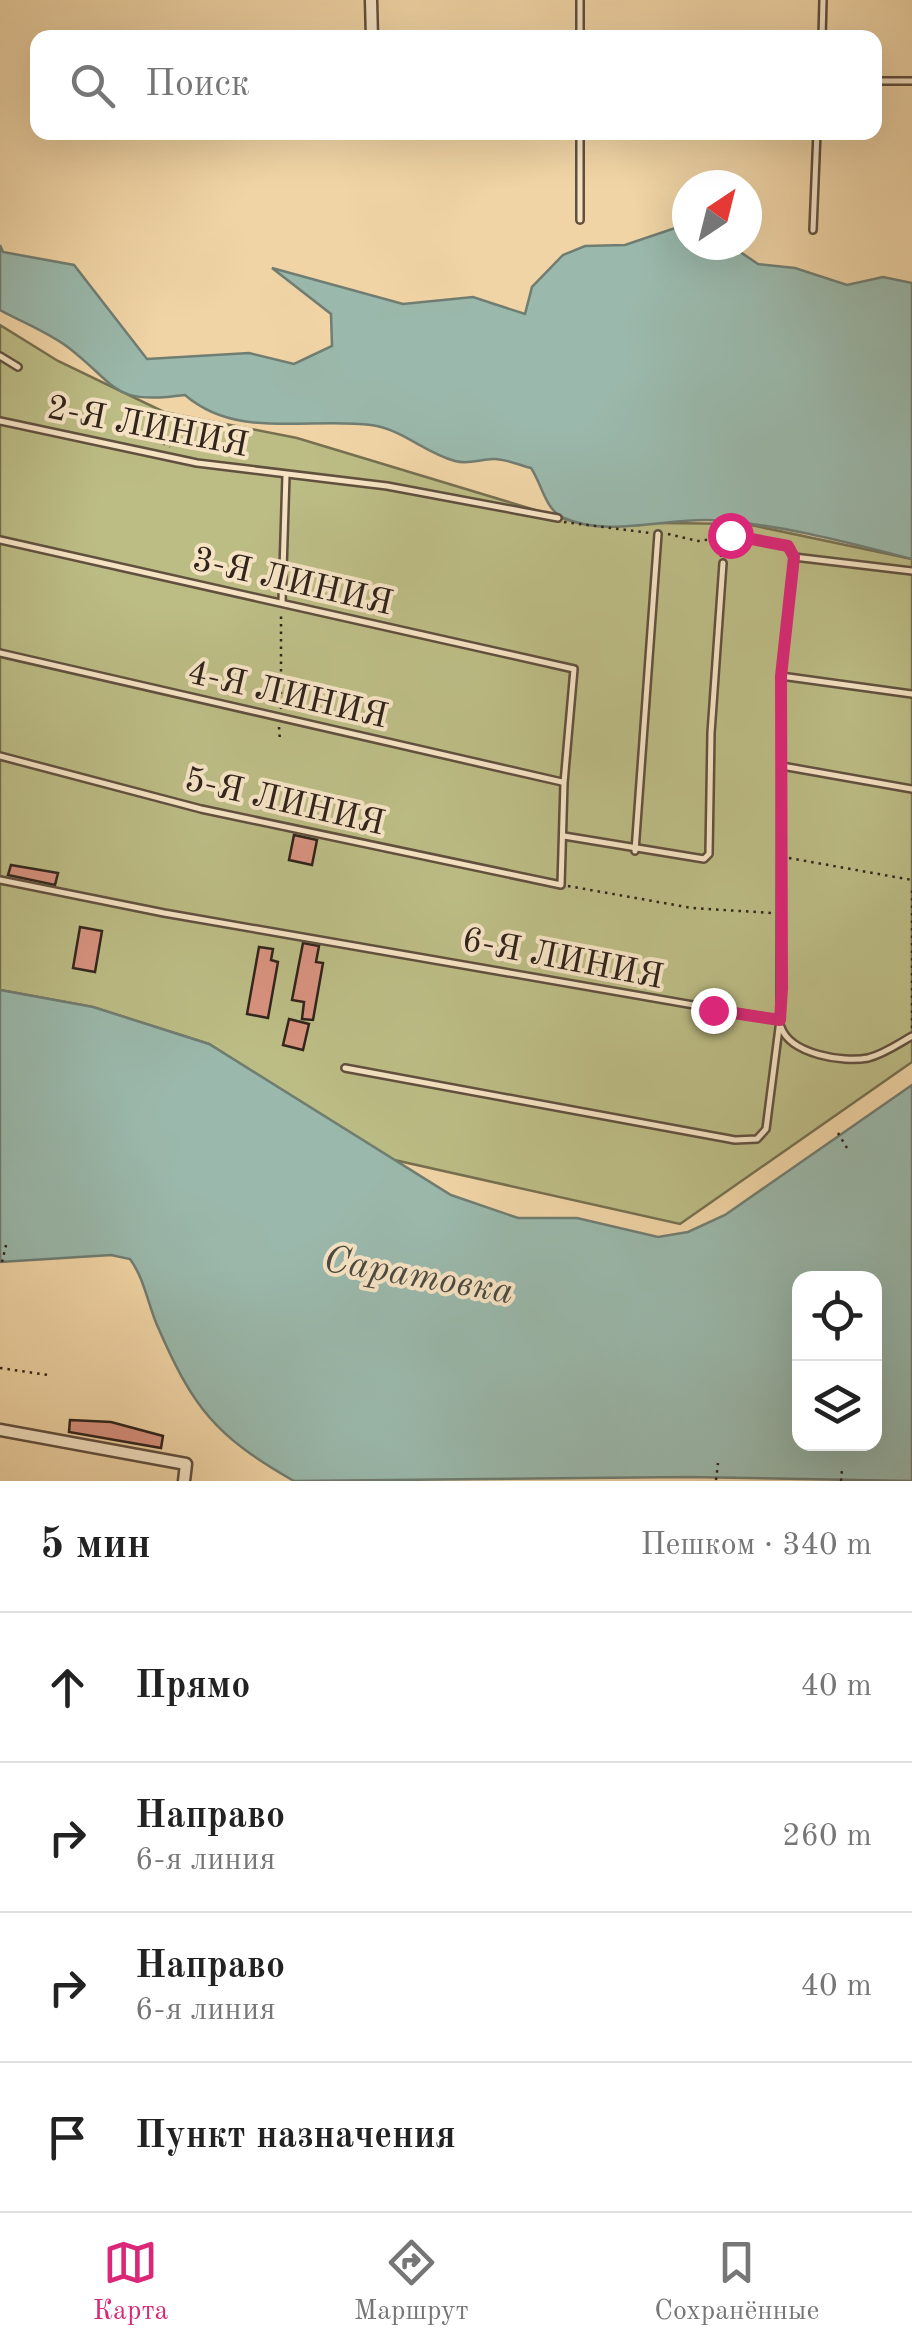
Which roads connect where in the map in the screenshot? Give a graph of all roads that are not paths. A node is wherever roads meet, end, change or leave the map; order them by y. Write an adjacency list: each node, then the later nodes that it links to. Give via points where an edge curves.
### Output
1 (371, 0): 4 (street)
2 (580, 0): 5 (lane)
3 (823, 0): 6 (lane)
4 (372, 30)
5 (580, 30)
6 (822, 30)
7 (882, 81): 8 (lane)
8 (912, 81)
9 (580, 140): 11 (lane)
10 (818, 140): 12 (lane)
11 (580, 220)
12 (813, 230)
13 (0, 356): 14 (lane)
14 (18, 367)
15 (0, 421): 16 (lane, 2-Я ЛИНИЯ)
16 (286, 475): 17 (lane, 2-Я ЛИНИЯ); 22 (lane)
17 (558, 518)
18 (658, 534): 31 (lane)
19 (0, 540): 22 (lane, 3-Я ЛИНИЯ)
20 (723, 563): 31 (lane, via 709,854 692,859)
21 (912, 570): 24 (lane, via 794,557)
22 (282, 603): 28 (lane, 3-Я ЛИНИЯ, via 574,669)
23 (0, 653): 28 (lane, 4-Я ЛИНИЯ)
24 (781, 676): 25 (lane); 27 (lane)
25 (912, 694)
26 (0, 756): 30 (lane, 5-Я ЛИНИЯ, via 201,809 561,885)
27 (782, 766): 29 (lane); 33 (lane)
28 (564, 782): 30 (lane)
29 (912, 789)
30 (564, 836): 31 (lane)
31 (635, 851)
32 (0, 880): 33 (lane, 6-Я ЛИНИЯ)
33 (780, 1020): 34 (lane, via 782,1033 801,1049 853,1059 881,1054); 35 (lane, via 766,1129 757,1139)
34 (912, 1036)
35 (344, 1068)
36 (0, 1430): 37 (street, via 186,1464)
37 (184, 1481)

